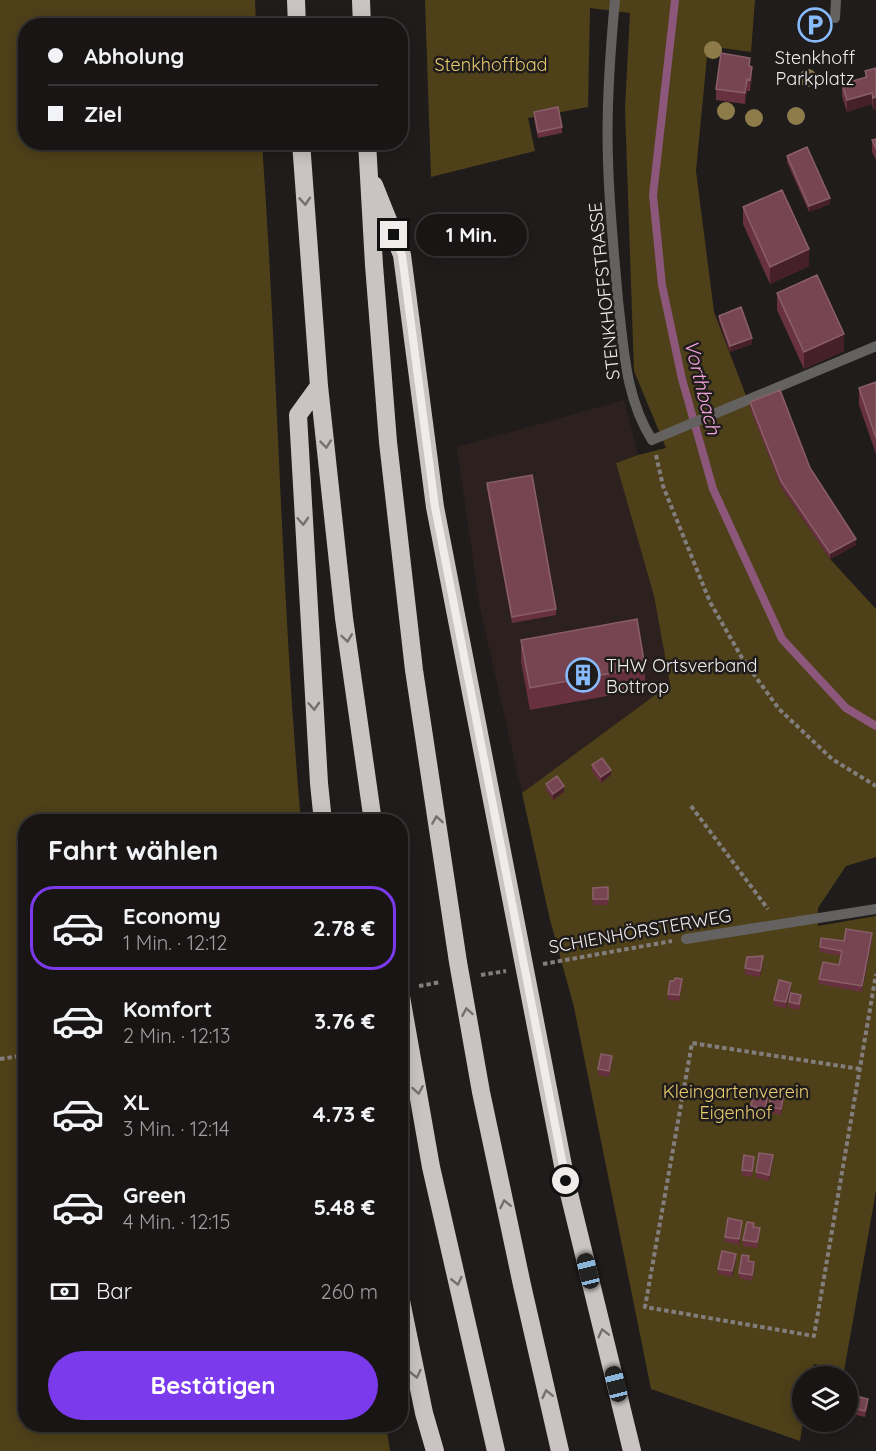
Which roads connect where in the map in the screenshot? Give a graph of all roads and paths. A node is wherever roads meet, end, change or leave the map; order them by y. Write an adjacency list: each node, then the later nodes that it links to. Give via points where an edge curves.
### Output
1 (296, 0): 5 (highway)
2 (361, 0): 6 (highway)
3 (615, 0): 13 (lane, STENKHOFFSTRASSE, via 609,63 612,242 633,402)
4 (836, 0): 7 (lane)
5 (297, 18)
6 (362, 18)
7 (835, 18)
8 (302, 150): 12 (highway, one-way to 12)
9 (368, 150): 10 (highway)
10 (369, 173): 36 (highway, one-way to 10, via 481,1092 414,670 388,442); 37 (highway, one-way to 10, via 566,1181 435,507 402,255)
11 (876, 346): 13 (lane)
12 (319, 386): 16 (highway, one-way to 16, via 298,415); 17 (highway, one-way to 17, via 344,618)
13 (652, 440): 14 (path, via 663,486 686,544 710,602 741,658 779,709 832,759)
14 (876, 786)
15 (691, 806): 19 (path)
16 (322, 814)
17 (372, 814)
18 (876, 909): 19 (lane, SCHIENHÖRSTERWEG)
19 (779, 924): 20 (lane, SCHIENHÖRSTERWEG)
20 (686, 939): 21 (path, SCHIENHÖRSTERWEG)
21 (542, 965)
22 (507, 971): 24 (path)
23 (876, 974): 30 (path)
24 (471, 977)
25 (448, 981): 26 (path)
26 (408, 989)
27 (408, 1003): 35 (highway, one-way to 35, via 431,1167)
28 (18, 1056): 29 (path)
29 (0, 1059)
30 (860, 1069): 30 (path, via 814,1336 645,1308 692,1043)
31 (408, 1335): 32 (highway, one-way to 32)
32 (424, 1413): 33 (highway); 34 (highway)
33 (422, 1451)
34 (435, 1451)
35 (496, 1451)
36 (560, 1451)
37 (632, 1451)

